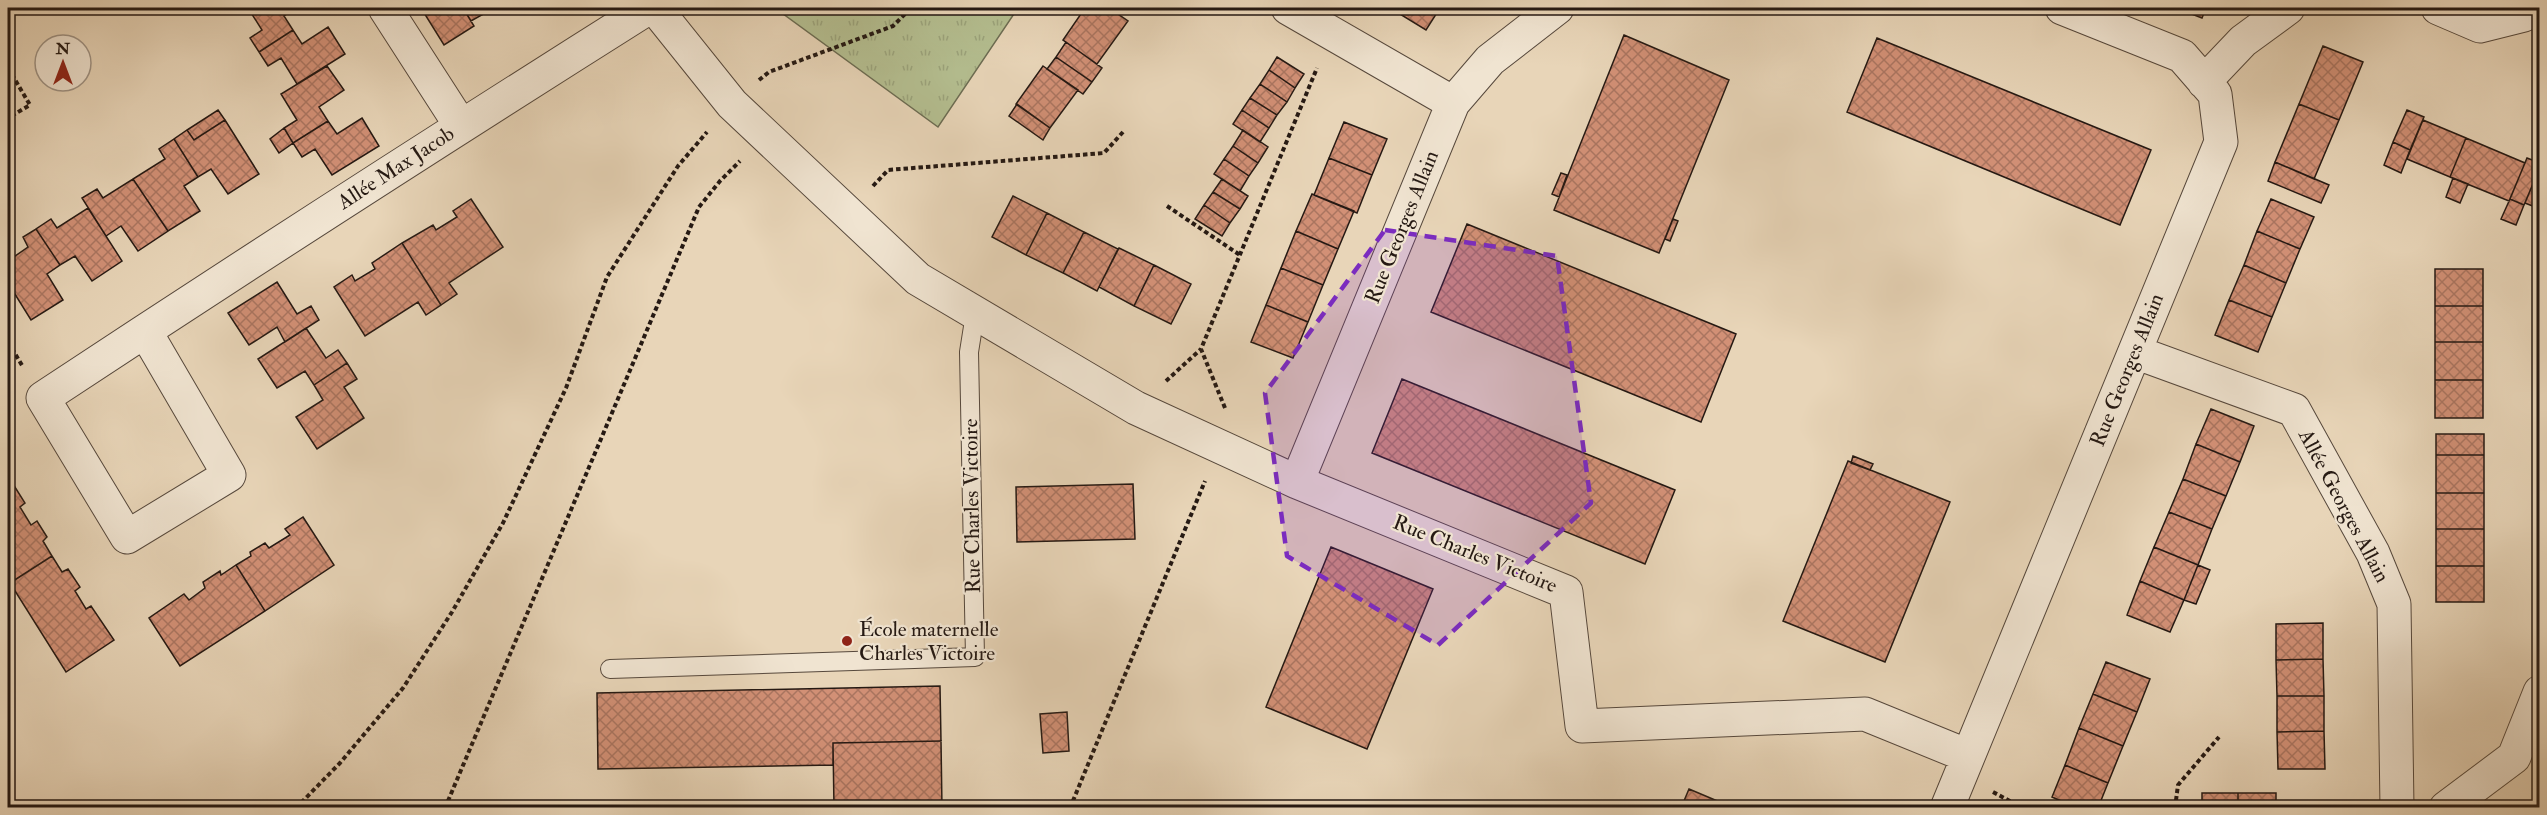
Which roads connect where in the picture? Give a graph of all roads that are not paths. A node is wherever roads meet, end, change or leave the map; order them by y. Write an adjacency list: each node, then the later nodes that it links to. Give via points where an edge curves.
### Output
1 (385, 8): 12 (street)
2 (648, 8): 12 (street, Allée Max Jacob)
3 (656, 8): 13 (street, Rue Charles Victoire, via 732,104 918,279)
4 (1288, 8): 11 (street)
5 (1557, 8): 11 (street, Rue Georges Allain, via 1490,60)
6 (2062, 8): 10 (street, Rue Georges Allain, via 2182,56)
7 (2289, 8): 10 (street, via 2242,41)
8 (2438, 8): 9 (street, via 2480,26 2524,15)
9 (2534, 8)
10 (2204, 82): 15 (street, Rue Georges Allain, via 2215,94 2221,142)
11 (1453, 103): 16 (street, Rue Georges Allain)
12 (461, 126): 14 (street, Allée Max Jacob)
13 (975, 314): 16 (street, Rue Charles Victoire, via 1136,408); 17 (lane, Rue Charles Victoire, via 969,352 975,657)
14 (145, 331): 14 (street, Allée Max Jacob, via 43,398 127,537 229,475)
15 (2135, 352): 19 (street, Rue Georges Allain); 21 (street, Allée Georges Allain, via 2294,410 2373,553 2394,604)
16 (1297, 482): 19 (street, Rue Charles Victoire, via 1566,591 1582,726 1865,714)
17 (610, 669)
18 (2540, 692): 22 (street, via 2514,757)
19 (1968, 756): 20 (street, Rue Georges Allain)
20 (1947, 807)
21 (2397, 807)
22 (2446, 807)

